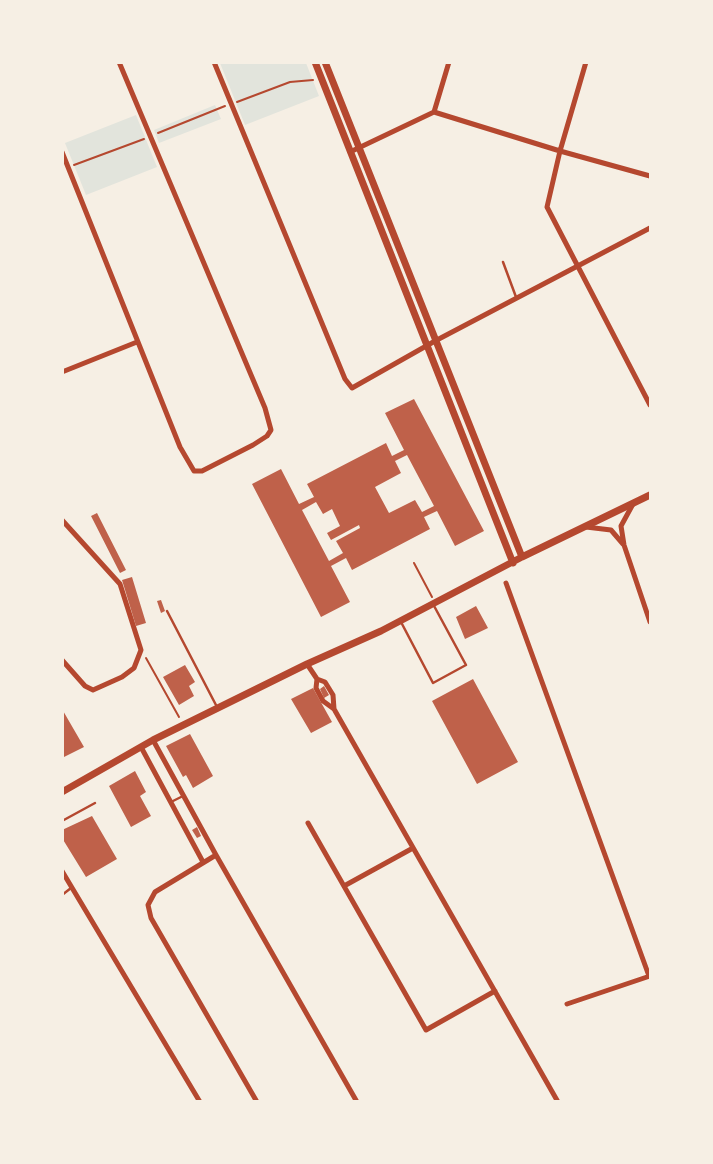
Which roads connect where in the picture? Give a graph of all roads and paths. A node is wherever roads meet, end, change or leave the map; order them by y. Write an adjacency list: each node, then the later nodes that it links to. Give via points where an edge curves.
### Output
1 (119, 62): 10 (street)
2 (214, 62): 8 (street)
3 (314, 62): 7 (main road)
4 (325, 62): 11 (main road)
5 (449, 62): 9 (street)
6 (586, 62): 12 (street)
7 (321, 79): 8 (path, via 290,82); 14 (main road)
8 (230, 104): 10 (path); 23 (street, via 345,379 352,388)
9 (434, 112): 11 (street); 12 (street)
10 (150, 136): 15 (path, via 75,165); 22 (street, via 265,408 271,430 267,436 202,471 194,470 180,447)
11 (358, 148): 14 (street); 21 (main road)
12 (560, 151): 16 (street); 19 (street, via 547,207)
13 (62, 152): 15 (street)
14 (350, 152): 23 (main road)
15 (66, 162): 22 (street)
16 (650, 176)
17 (650, 228): 19 (street)
18 (503, 262): 20 (lane)
19 (577, 267): 20 (street); 25 (street)
20 (516, 298): 21 (street)
21 (435, 341): 23 (street); 31 (main road)
22 (137, 342): 24 (street)
23 (428, 345): 32 (main road)
24 (62, 372)
25 (650, 405)
26 (650, 495): 27 (main road)
27 (633, 504): 29 (main road); 30 (street, via 622,526)
28 (62, 520): 39 (street, via 120,584)
29 (586, 527): 30 (street, via 611,530); 31 (main road)
30 (624, 545): 38 (street)
31 (522, 558): 32 (main road)
32 (513, 562): 35 (main road)
33 (414, 563): 35 (path)
34 (506, 583): 61 (street)
35 (434, 604): 37 (main road); 37 (lane, via 466,665 433,683)
36 (167, 611): 43 (lane)
37 (400, 621): 41 (main road)
38 (650, 622)
39 (142, 650): 40 (street, via 134,668 93,690 85,686); 45 (path)
40 (62, 660)
41 (307, 664): 42 (street); 43 (main road)
42 (317, 679): 44 (street, via 316,688 323,701); 44 (street, via 324,682 333,695)
43 (218, 708): 45 (main road)
44 (334, 709): 54 (street)
45 (184, 726): 46 (main road)
46 (153, 740): 47 (main road); 49 (street)
47 (141, 747): 48 (main road); 51 (street)
48 (62, 792)
49 (184, 795): 51 (lane); 55 (street)
50 (95, 802): 52 (lane)
51 (172, 802): 56 (street)
52 (62, 821)
53 (308, 823): 58 (street)
54 (413, 848): 58 (street); 62 (street)
55 (216, 855): 56 (street); 66 (street)
56 (204, 862): 65 (street, via 155,892 148,905 152,918)
57 (62, 871): 59 (street)
58 (344, 886): 62 (street, via 426,1030)
59 (73, 887): 60 (lane); 64 (street)
60 (62, 895)
61 (650, 976): 63 (street)
62 (495, 991): 67 (street)
63 (567, 1004)
64 (200, 1102)
65 (257, 1102)
66 (357, 1102)
67 (558, 1102)

